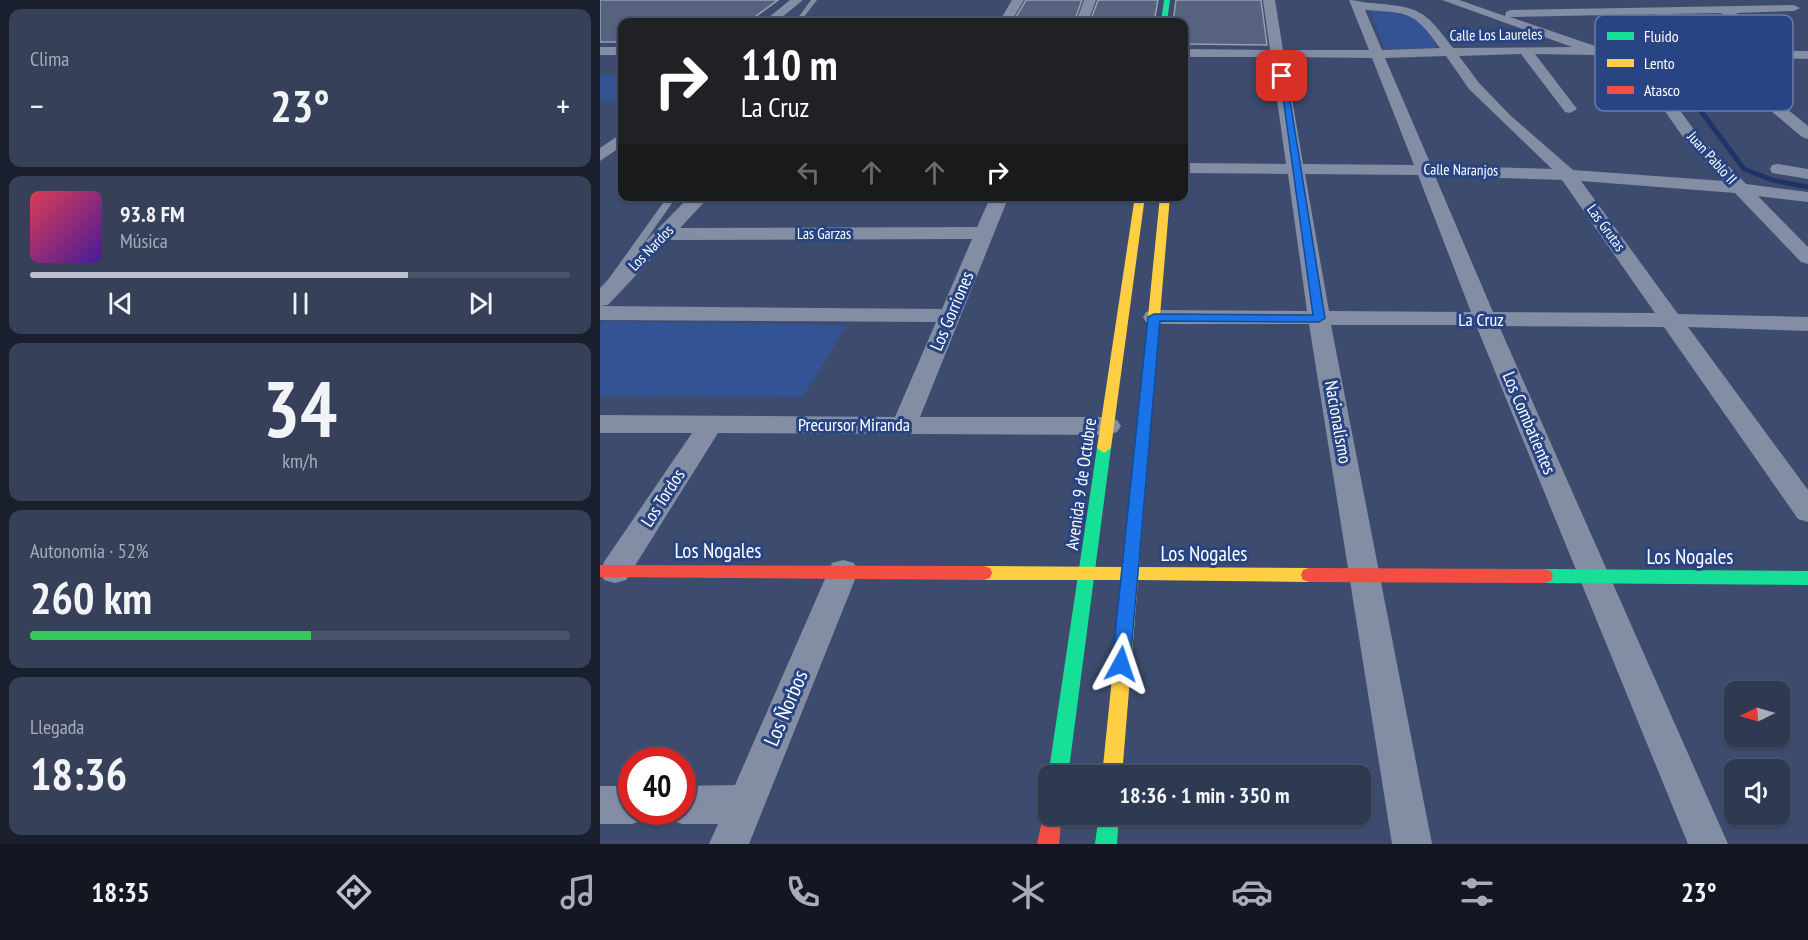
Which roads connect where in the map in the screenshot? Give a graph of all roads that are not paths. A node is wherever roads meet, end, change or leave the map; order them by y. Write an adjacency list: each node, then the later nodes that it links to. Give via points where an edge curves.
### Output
1 (797, 0): 19 (street)
2 (814, 0): 20 (lane)
3 (1018, 0): 21 (street)
4 (1090, 0): 22 (street)
5 (1167, 0): 23 (street)
6 (1269, 0): 31 (street, Nacionalismo)
7 (1448, 0): 24 (street, Juan Pablo II)
8 (1471, 0): 15 (street, via 1511,14)
9 (1593, 0): 15 (street)
10 (1776, 0): 12 (street)
11 (1356, 3): 29 (street, Las Grutas, via 1417,14 1430,24); 32 (street, Los Combatientes)
12 (1794, 8): 13 (street); 18 (street)
13 (1724, 10): 14 (street); 17 (street)
14 (1660, 12): 15 (street); 16 (street)
15 (1611, 13)
16 (1664, 15)
17 (1731, 15)
18 (1808, 16)
19 (774, 18)
20 (801, 18)
21 (1007, 18)
22 (1083, 18)
23 (1165, 18)
24 (1595, 48)
25 (1525, 50): 28 (street, Calle Los Laureles); 29 (street, Calle Los Laureles); 37 (street)
26 (600, 51): 27 (street)
27 (618, 51)
28 (1595, 51)
29 (1450, 52): 32 (street, Calle Los Laureles); 47 (street, Las Grutas, via 1474,86)
30 (1188, 53): 31 (street, Calle Los Laureles)
31 (1278, 53): 32 (street, Calle Los Laureles); 44 (street, Nacionalismo)
32 (1376, 54): 46 (street, Los Combatientes)
33 (1793, 54): 34 (street, Calle Los Laureles)
34 (1808, 55)
35 (1793, 58): 36 (street)
36 (1808, 69)
37 (1570, 109)
38 (1673, 111): 49 (street, Juan Pablo II)
39 (1780, 111): 40 (street)
40 (1808, 134)
41 (618, 143): 42 (street)
42 (604, 162)
43 (1188, 168): 44 (street, Calle Naranjos)
44 (1298, 169): 46 (street, Calle Naranjos); 63 (street, Nacionalismo)
45 (1778, 169): 48 (street)
46 (1423, 170): 47 (street, Calle Naranjos); 64 (street, Los Combatientes)
47 (1567, 174): 49 (street, Calle Naranjos); 65 (street, Las Grutas)
48 (1808, 174)
49 (1737, 186): 50 (street, Calle Naranjos); 58 (street, Juan Pablo II)
50 (1808, 197)
51 (669, 201): 59 (lane)
52 (696, 201): 57 (street, Los Nardos)
53 (998, 201): 56 (street, Los Gorriones)
54 (1139, 201): 70 (street, Avenida 9 de Octubre)
55 (1165, 201): 62 (street)
56 (985, 233): 57 (street, Las Garzas); 61 (street, Los Gorriones)
57 (664, 234): 59 (street, Los Nardos)
58 (1808, 258)
59 (600, 299)
60 (600, 314): 61 (street)
61 (950, 316): 69 (street, Los Gorriones)
62 (1154, 317): 63 (street, La Cruz); 75 (street)
63 (1319, 318): 64 (street, La Cruz); 76 (street, Nacionalismo)
64 (1485, 320): 65 (street, La Cruz); 77 (street, Los Combatientes)
65 (1672, 320): 66 (street, La Cruz); 71 (street, Las Grutas)
66 (1808, 324)
67 (600, 424): 68 (street, Precursor Miranda)
68 (711, 424): 69 (street, Precursor Miranda); 72 (street, Los Tordos)
69 (904, 425): 70 (street, Precursor Miranda)
70 (1108, 426): 74 (street, Avenida 9 de Octubre)
71 (1808, 511)
72 (608, 571): 73 (street, Los Nogales)
73 (843, 572): 74 (street, Los Nogales); 81 (street, Los Ñorbos)
74 (1087, 574): 75 (street, Los Nogales); 79 (street, Avenida 9 de Octubre)
75 (1129, 574): 76 (street, Los Nogales); 80 (street)
76 (1366, 576): 77 (street, Los Nogales); 90 (street, Nacionalismo)
77 (1593, 577): 78 (street, Los Nogales); 91 (street, Los Combatientes)
78 (1808, 578)
79 (1060, 765)
80 (1113, 765)
81 (746, 804): 84 (street); 87 (street, Los Ñorbos)
82 (600, 805): 83 (street)
83 (618, 805)
84 (696, 805)
85 (1051, 825): 88 (street)
86 (1108, 825): 89 (street)
87 (729, 844)
88 (1048, 844)
89 (1106, 844)
90 (1412, 844)
91 (1708, 844)

